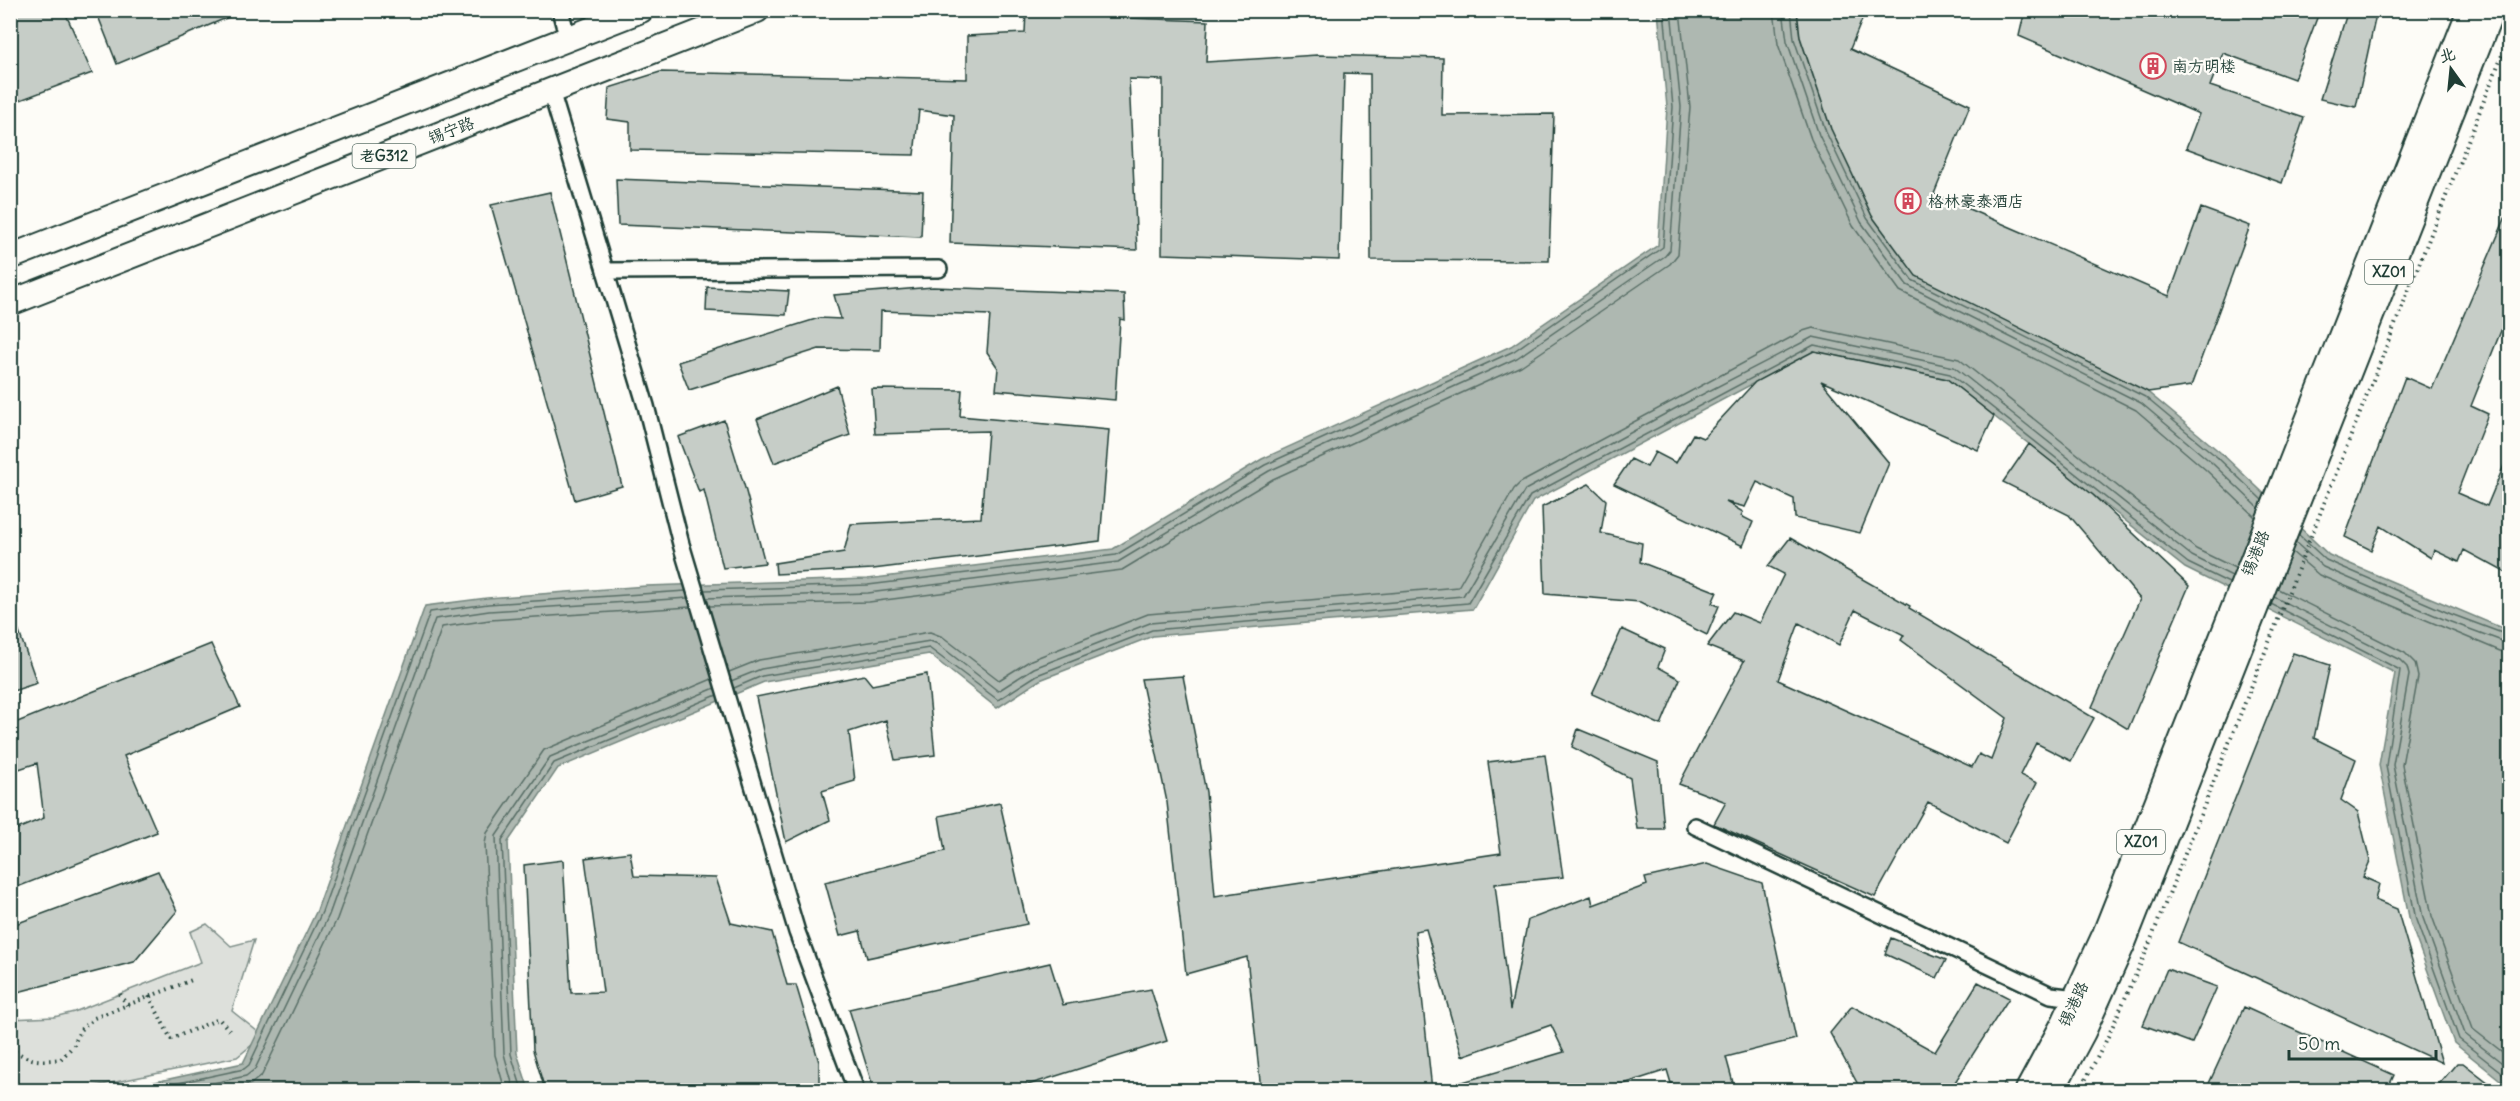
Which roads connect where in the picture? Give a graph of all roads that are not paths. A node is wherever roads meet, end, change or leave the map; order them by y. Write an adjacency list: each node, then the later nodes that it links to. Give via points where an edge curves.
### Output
1 (560, 10): 6 (street)
2 (640, 10): 6 (main road, 老G312)
3 (757, 10): 7 (main road, 锡宁路 / 老G312)
4 (2470, 10): 12 (main road, 锡港路 / XZ01)
5 (2492, 10): 12 (main road, 锡港路 / XZ01)
6 (568, 39): 8 (main road, 老G312)
7 (551, 91): 10 (street); 11 (main road, 锡宁路 / 老G312)
8 (10, 257)
9 (939, 269): 10 (street)
10 (605, 271): 17 (street, via 646,406 681,544 797,932)
11 (10, 303)
12 (2277, 527): 13 (main road, 锡港路 / XZ01)
13 (2250, 595): 15 (main road, 锡港路 / XZ01); 18 (main road, 锡港路 / XZ01, via 2123,942)
14 (1695, 826): 15 (street, via 2051,995)
15 (2076, 998): 16 (main road, 锡港路 / XZ01)
16 (2019, 1084)
17 (856, 1090)
18 (2052, 1090)

